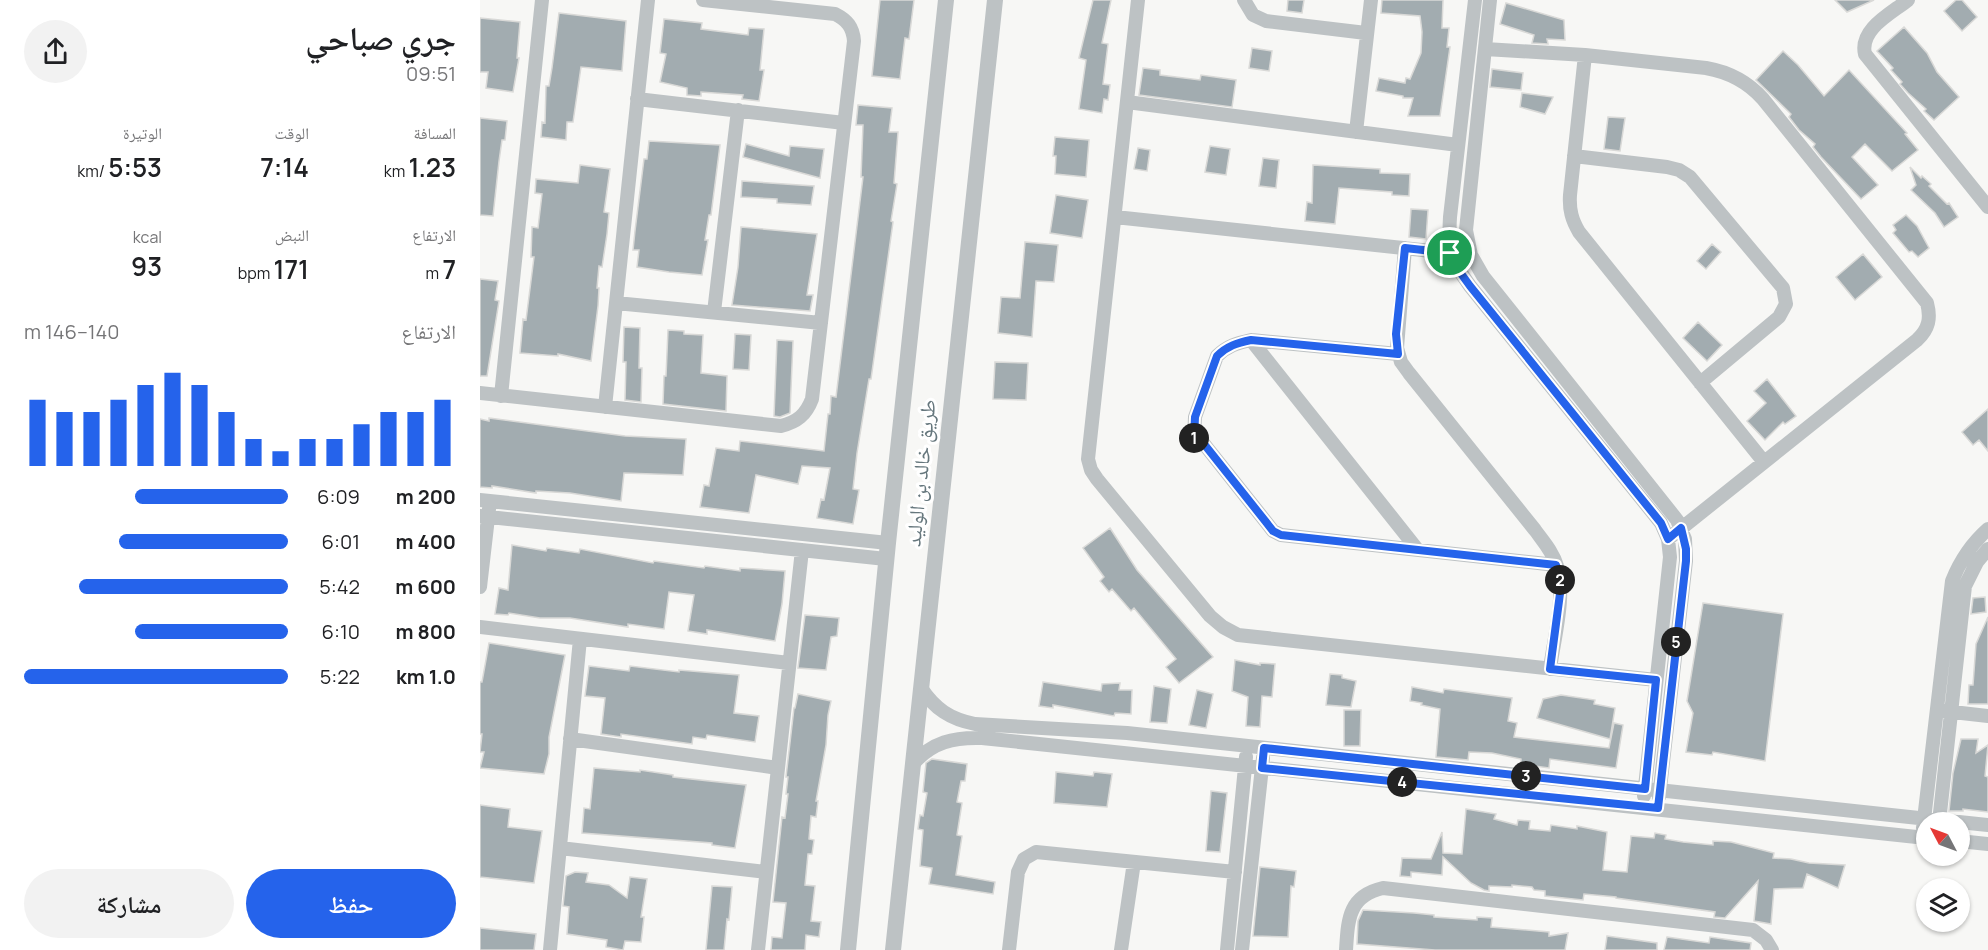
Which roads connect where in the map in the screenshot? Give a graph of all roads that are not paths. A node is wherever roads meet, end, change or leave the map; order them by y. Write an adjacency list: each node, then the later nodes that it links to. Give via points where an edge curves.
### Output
1 (542, 0): 34 (street)
2 (648, 0): 15 (street)
3 (703, 0): 18 (street, via 825,12 843,18 854,41)
4 (946, 0): 45 (street, طريق خالد بن الوليد)
5 (995, 0): 53 (street, طريق خالد بن الوليد)
6 (1138, 0): 16 (street)
7 (1245, 0): 12 (street, via 1253,15 1266,21)
8 (1371, 0): 12 (street)
9 (1475, 0): 20 (street)
10 (1490, 0): 13 (street)
11 (1908, 0): 22 (street, via 1866,35 1865,54)
12 (1366, 33): 19 (street)
13 (1485, 49): 14 (street); 26 (street, via 1466,230)
14 (1584, 55): 21 (street); 36 (street, via 1718,70 1749,85 1927,303 1930,319 1917,340)
15 (637, 99): 17 (street); 27 (street)
16 (1127, 102): 19 (street); 23 (street)
17 (738, 110): 18 (street); 28 (street)
18 (844, 123): 29 (street)
19 (1356, 132): 20 (street)
20 (1458, 145): 25 (street)
21 (1574, 156): 32 (street, via 1569,208 1573,221); 32 (street, via 1679,170 1690,177 1783,288 1786,304 1779,317)
22 (1988, 207)
23 (1115, 217): 24 (street); 51 (street, via 1088,459 1097,479 1210,616 1238,635)
24 (1405, 248): 25 (street); 31 (street, via 1396,334)
25 (1450, 253): 26 (street); 41 (street, via 1470,286 1661,523)
26 (1471, 255): 39 (street, via 1483,276)
27 (616, 303): 28 (street); 35 (street)
28 (714, 312): 29 (street)
29 (821, 322): 35 (street, via 812,399 808,410 791,424)
30 (1251, 340): 31 (street); 42 (street); 42 (street, via 1223,349 1217,356 1195,417 1194,439 1204,444 1273,531 1281,535)
31 (1398, 354): 46 (street, via 1548,547)
32 (1700, 383): 36 (street)
33 (480, 393): 34 (street)
34 (501, 396): 35 (street)
35 (605, 407)
36 (1764, 462): 39 (street)
37 (485, 501): 38 (street); 45 (street)
38 (484, 516): 44 (street); 47 (street)
39 (1681, 528): 41 (street); 65 (street, via 1686,561)
40 (1988, 529): 54 (street, via 1972,544 1952,581)
41 (1668, 539): 52 (street, via 1670,557)
42 (1417, 549): 46 (street)
43 (1988, 549): 55 (street, via 1965,586)
44 (802, 550): 45 (street); 50 (street)
45 (887, 551): 82 (street, طريق خالد بن الوليد)
46 (1556, 565): 51 (street, via 1561,586)
47 (480, 588)
48 (480, 627): 49 (street)
49 (580, 639): 50 (street); 57 (street)
50 (789, 663): 62 (street)
51 (1550, 669): 52 (street)
52 (1656, 680): 64 (street)
53 (921, 688): 58 (street, via 938,709 975,724 1127,733); 60 (street, طريق خالد بن الوليد)
54 (1936, 710): 55 (street); 68 (street)
55 (1951, 712): 56 (street); 69 (street)
56 (1988, 716)
57 (570, 739): 62 (street); 76 (street)
58 (1248, 746): 59 (street); 61 (street)
59 (1264, 748): 63 (street); 64 (street)
60 (913, 764): 61 (street, via 939,744 971,737); 83 (street, طريق خالد بن الوليد)
61 (1245, 766): 63 (street); 79 (street)
62 (778, 768): 78 (street)
63 (1262, 768): 66 (street); 87 (street)
64 (1645, 789): 65 (street); 66 (street)
65 (1660, 790): 67 (street); 70 (street)
66 (1643, 807): 67 (street)
67 (1658, 808): 73 (street)
68 (1925, 812)
69 (1940, 812)
70 (1916, 818)
71 (1970, 823): 72 (street)
72 (1988, 825)
73 (1916, 836)
74 (1970, 842): 75 (street)
75 (1988, 844)
76 (560, 848): 78 (street); 80 (street)
77 (1134, 862): 79 (street); 84 (street, via 1043,852 1029,855 1018,872); 85 (street)
78 (766, 872): 81 (street)
79 (1235, 872): 86 (street)
80 (554, 949)
81 (758, 950)
82 (848, 950)
83 (893, 950)
84 (1009, 950)
85 (1121, 950)
86 (1227, 950)
87 (1242, 950)
88 (1346, 950): 89 (street, via 1350,912 1356,903 1383,888 1753,930)
89 (1772, 950)

